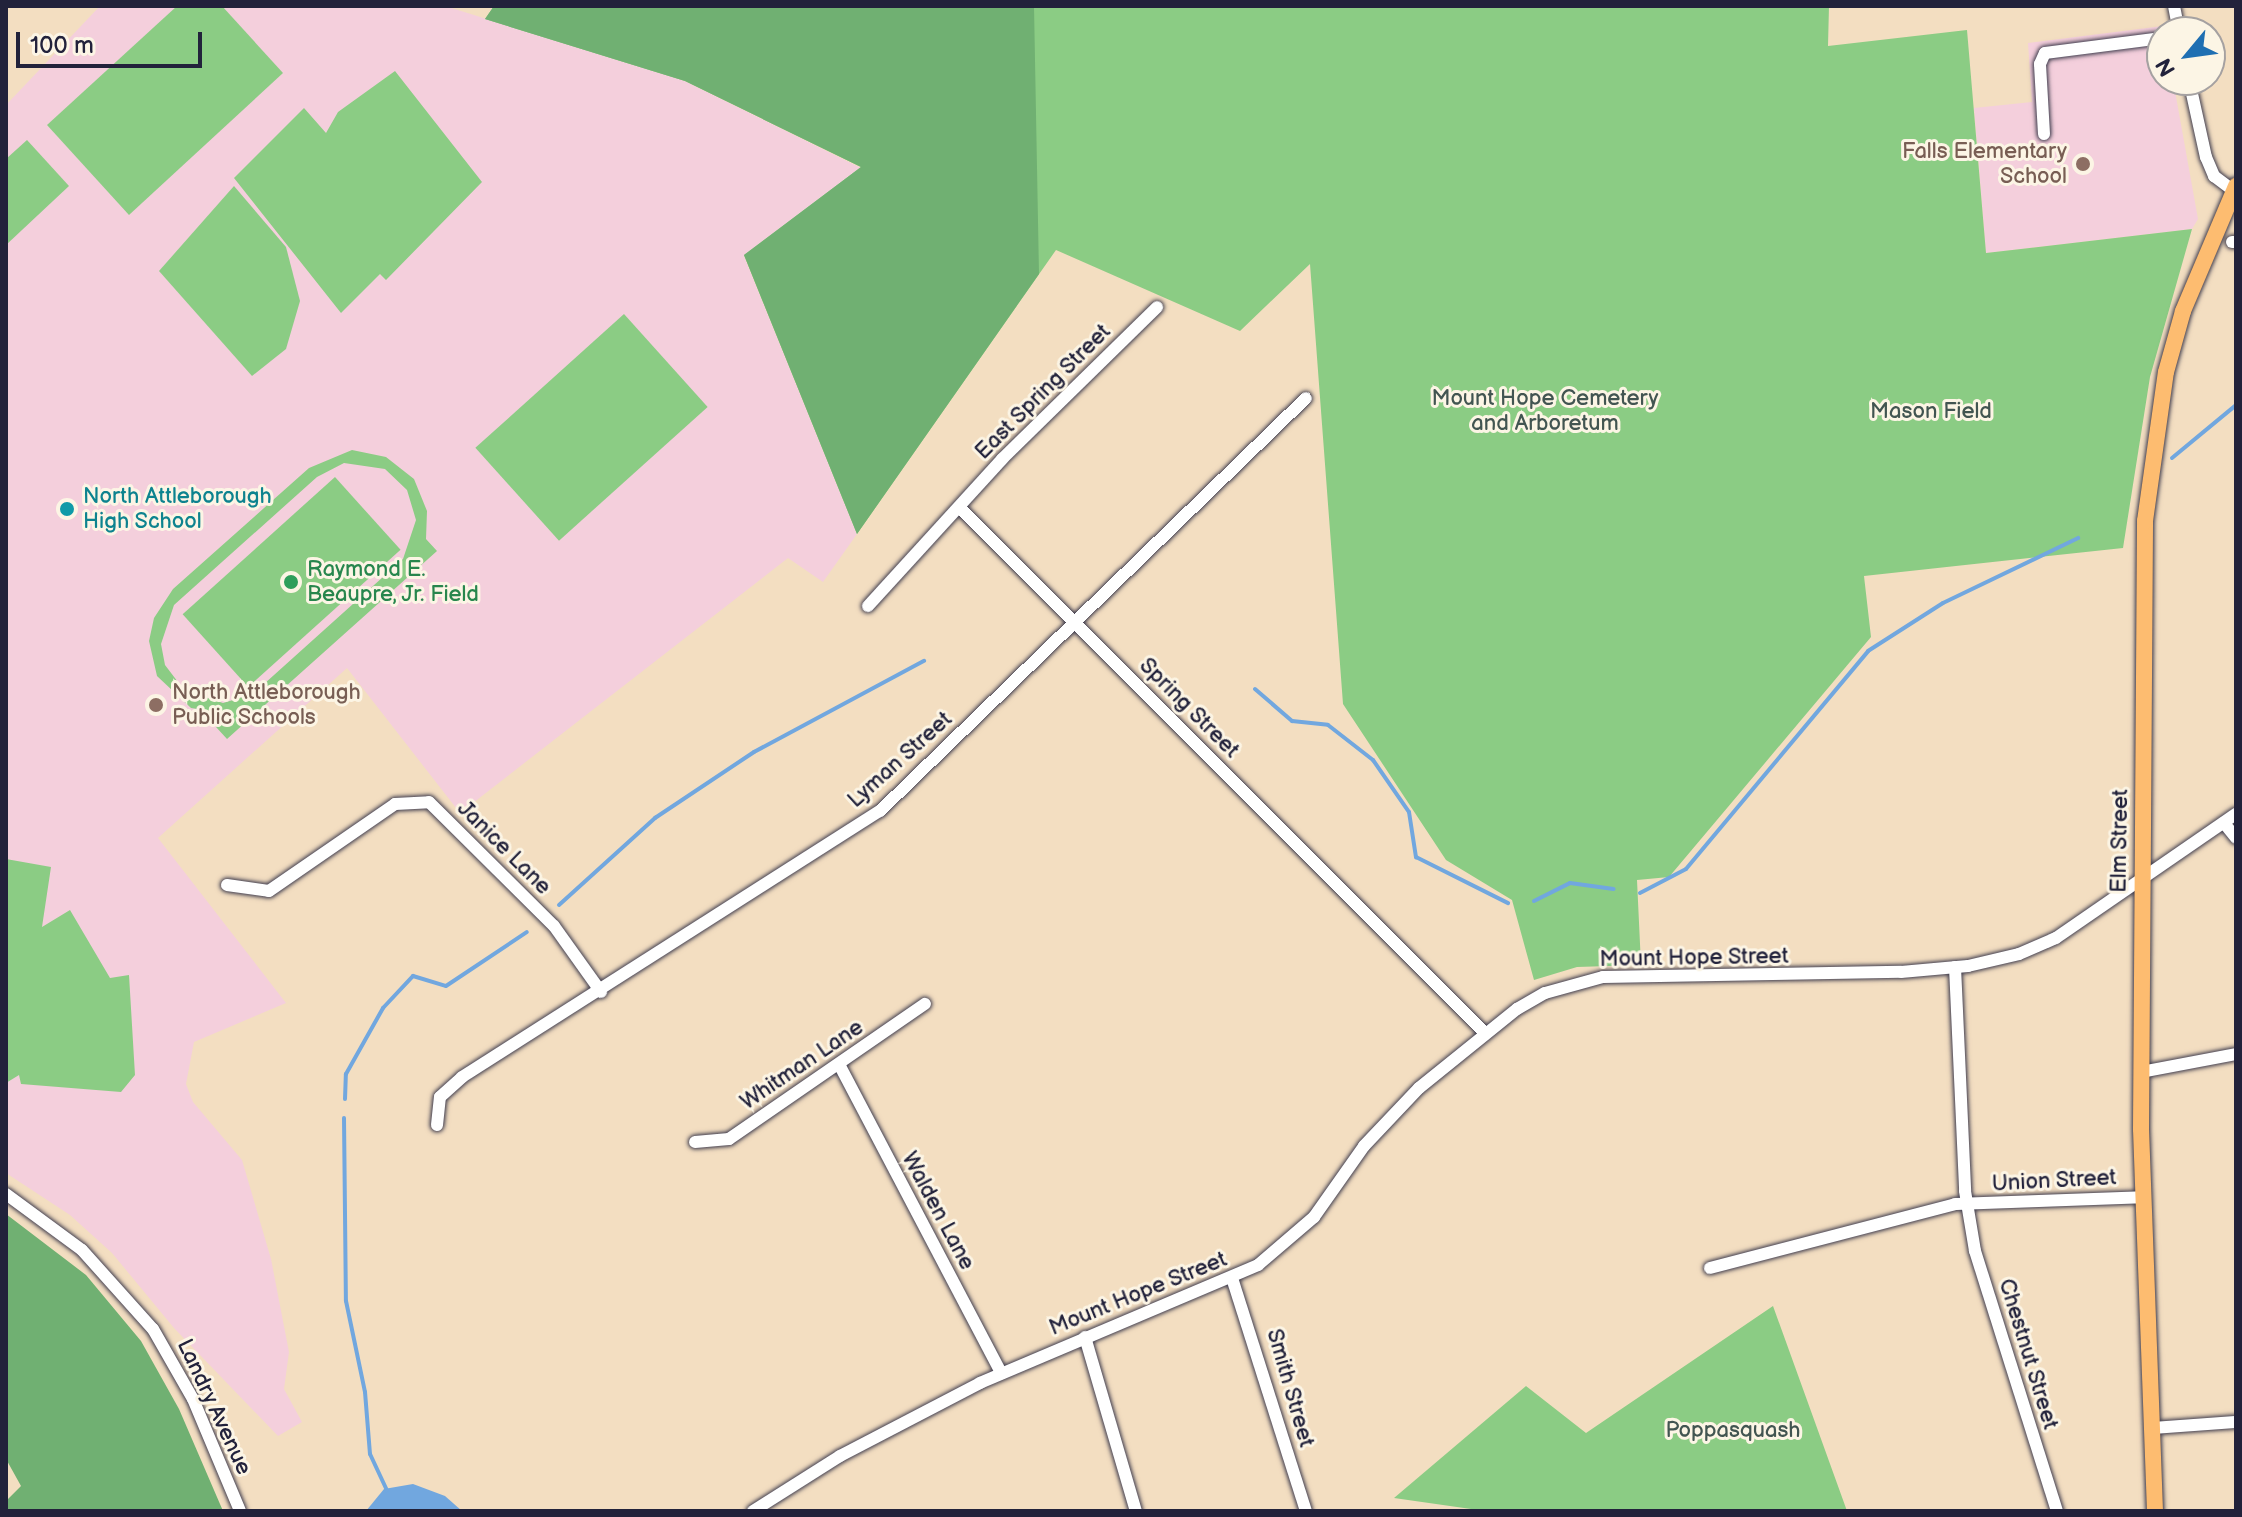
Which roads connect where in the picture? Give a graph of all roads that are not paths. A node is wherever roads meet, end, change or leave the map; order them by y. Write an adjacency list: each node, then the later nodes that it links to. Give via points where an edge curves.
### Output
1 (2146, 40): 3 (street, via 2045,53 2040,64)
2 (2193, 96): 4 (street, via 2214,176)
3 (2044, 134)
4 (2235, 188): 13 (main road, Elm Street, via 2183,311 2152,447 2145,521)
5 (1157, 307): 7 (street, East Spring Street)
6 (1306, 398): 9 (street, Lyman Street)
7 (959, 507): 8 (street); 9 (street, Spring Street)
8 (868, 606)
9 (1077, 623): 16 (street, Lyman Street, via 880,811); 18 (street, Spring Street)
10 (2236, 814): 11 (street, Mount Hope Street)
11 (2224, 823): 12 (street); 13 (street, Mount Hope Street)
12 (2236, 838)
13 (2141, 880): 15 (street, Mount Hope Street, via 2056,938 2019,954); 21 (main road, Elm Street)
14 (227, 885): 16 (street, Janice Lane, via 269,891 395,804 429,802 554,926)
15 (1955, 967): 18 (street, Mount Hope Street, via 1827,976 1603,977 1545,993); 26 (street, Chestnut Street)
16 (601, 992): 22 (street, Lyman Street, via 462,1077 440,1097)
17 (925, 1004): 20 (street, Whitman Lane)
18 (1485, 1033): 28 (street, Mount Hope Street, via 1391,1115 1289,1242)
19 (2236, 1054): 21 (street)
20 (840, 1066): 23 (street, Whitman Lane, via 729,1139); 30 (street, Walden Lane)
21 (2141, 1072): 25 (main road, Elm Street)
22 (437, 1125)
23 (695, 1142)
24 (6, 1194): 33 (street, Landry Avenue, via 82,1250 153,1329 193,1399)
25 (2143, 1197): 26 (street, Union Street); 32 (main road, Elm Street)
26 (1967, 1206): 27 (street, via 1955,1204); 37 (street, Chestnut Street, via 1975,1251)
27 (1710, 1268)
28 (1232, 1278): 29 (street, Mount Hope Street); 36 (street, Smith Street)
29 (1085, 1337): 30 (street, Mount Hope Street); 35 (street)
30 (1001, 1373): 34 (street, Mount Hope Street, via 840,1456)
31 (2236, 1422): 32 (street)
32 (2152, 1428): 38 (main road, Elm Street)
33 (240, 1511)
34 (753, 1511)
35 (1136, 1511)
36 (1306, 1511)
37 (2057, 1511)
38 (2155, 1511)

